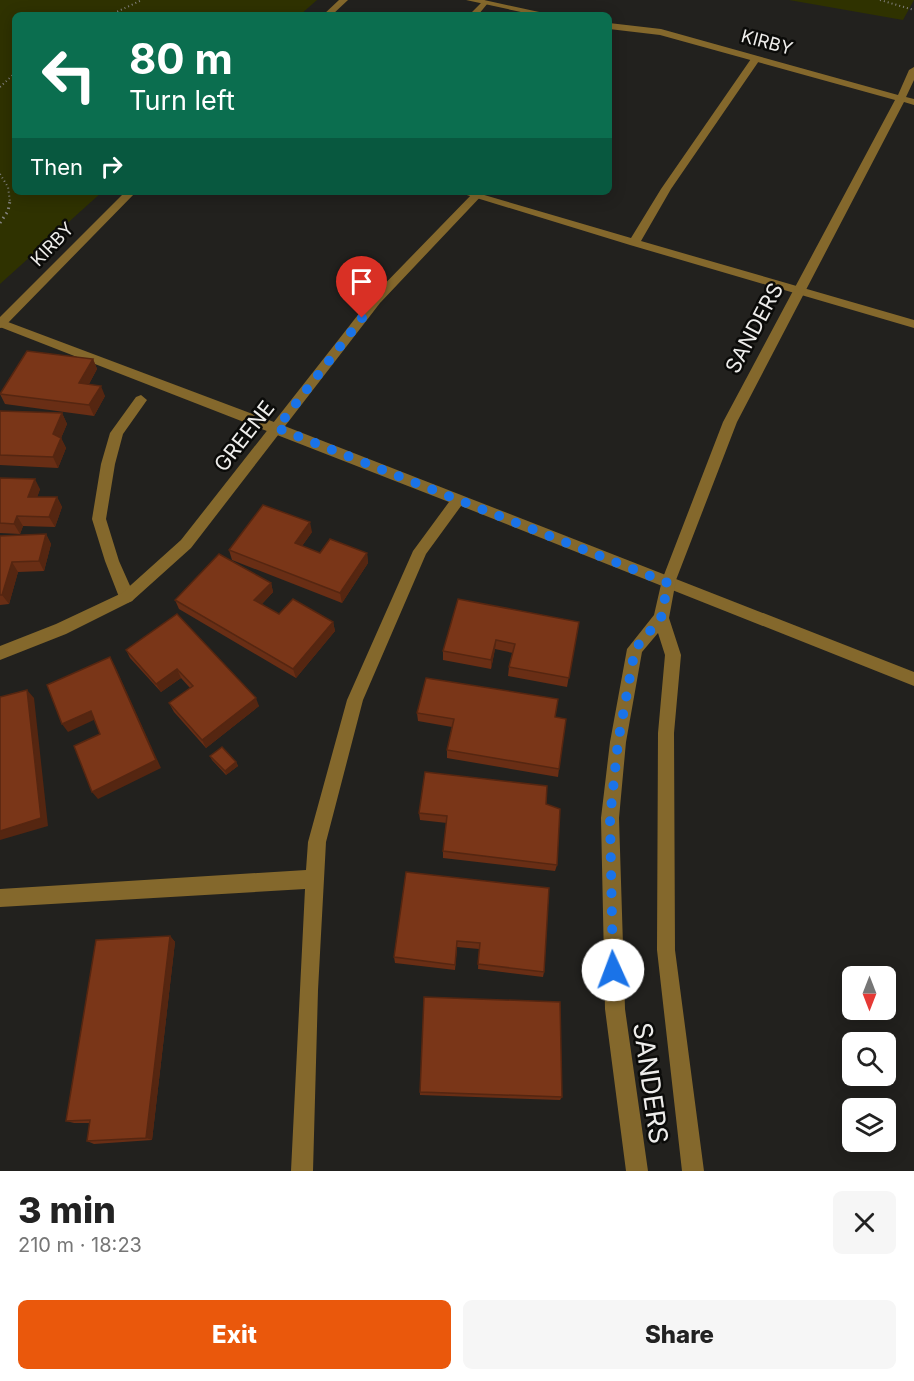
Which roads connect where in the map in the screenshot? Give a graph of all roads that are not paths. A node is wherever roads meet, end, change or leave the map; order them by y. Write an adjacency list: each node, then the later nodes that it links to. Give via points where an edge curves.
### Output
1 (344, 0): 4 (street)
2 (470, 0): 3 (street)
3 (484, 3): 5 (street); 6 (street)
4 (330, 12)
5 (476, 12)
6 (533, 12)
7 (612, 26): 8 (street, KIRBY, via 662,32)
8 (756, 58): 10 (street, KIRBY); 14 (street, via 666,189)
9 (914, 70): 10 (street, SANDERS)
10 (908, 100): 15 (street, SANDERS)
11 (128, 195): 16 (street, KIRBY)
12 (477, 195): 19 (street, GREENE, via 376,300)
13 (481, 195): 14 (street)
14 (634, 243): 15 (street)
15 (799, 291): 17 (street); 21 (street, SANDERS, via 730,422)
16 (0, 323): 19 (street)
17 (914, 324)
18 (141, 400): 22 (street, via 117,433 99,519)
19 (277, 428): 20 (street); 22 (street, GREENE, via 186,544)
20 (458, 500): 21 (street); 26 (street, via 420,551 355,700 317,842)
21 (668, 583): 23 (street, SANDERS); 25 (street)
22 (127, 597): 24 (street, GREENE, via 62,629)
23 (661, 618): 29 (street, SANDERS, via 635,649 618,742 610,818 615,1009); 30 (street, SANDERS, via 673,655 666,733 666,950)
24 (0, 653)
25 (914, 679)
26 (315, 879): 27 (street); 28 (street)
27 (0, 898)
28 (302, 1171)
29 (637, 1171)
30 (693, 1171)

